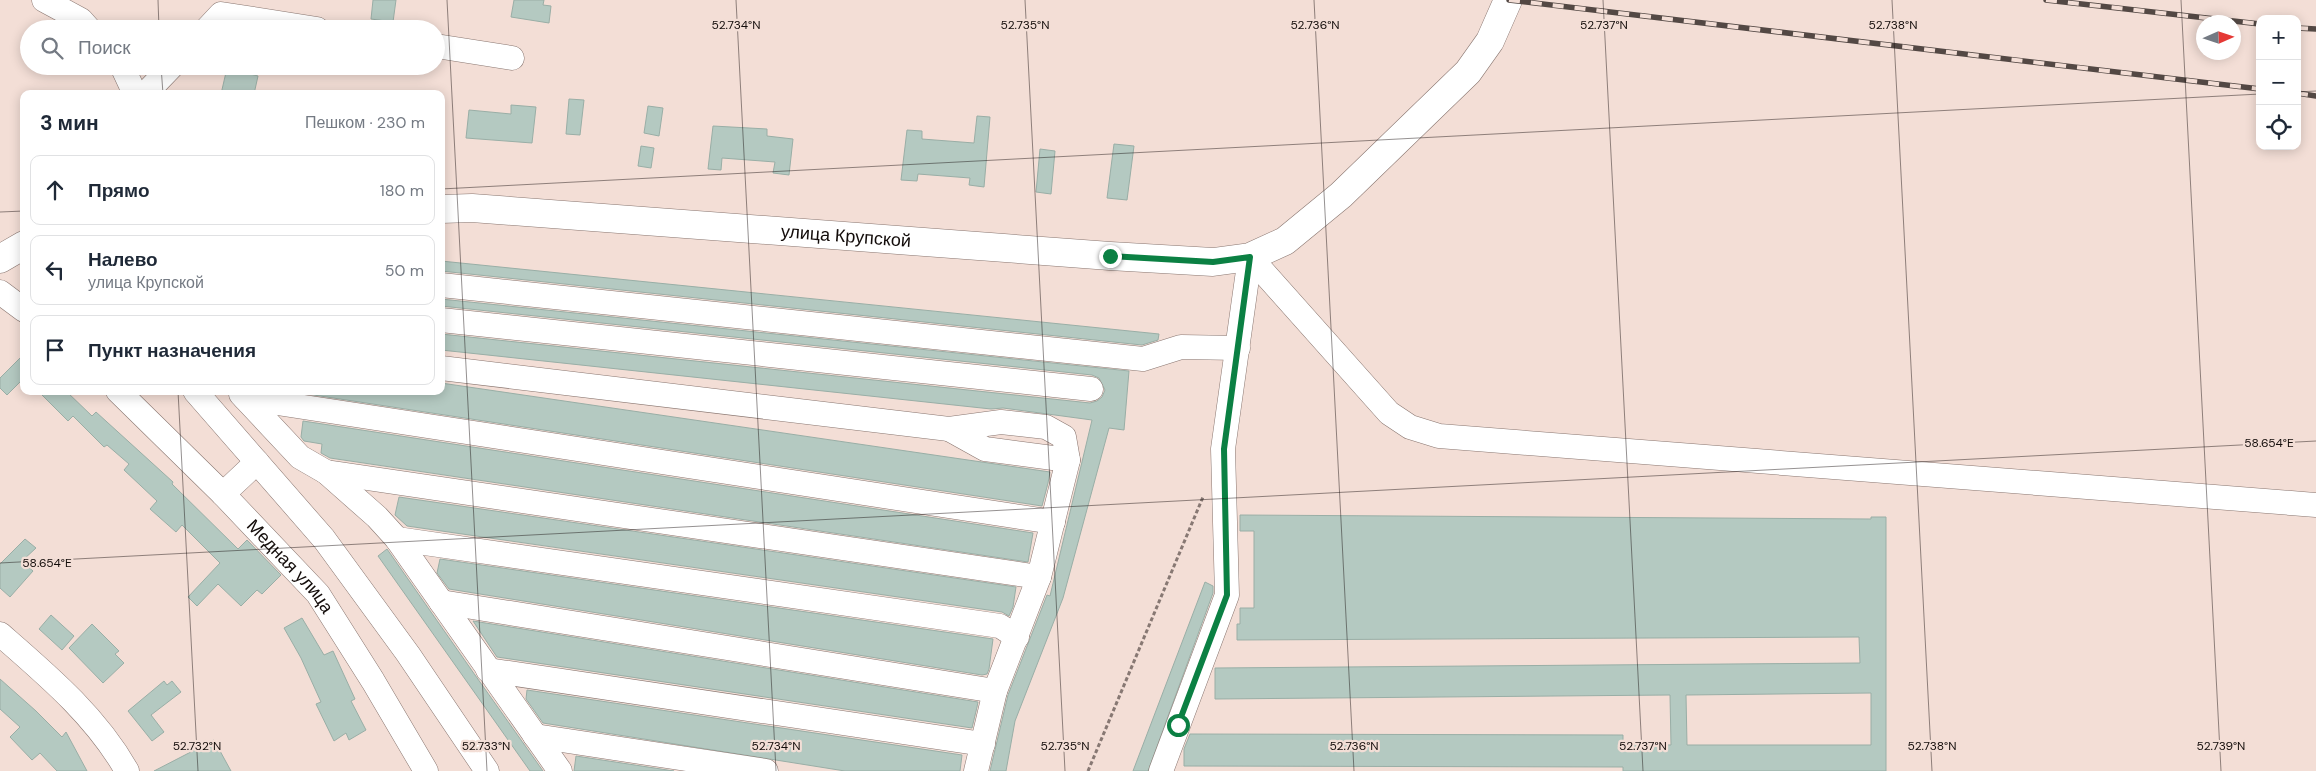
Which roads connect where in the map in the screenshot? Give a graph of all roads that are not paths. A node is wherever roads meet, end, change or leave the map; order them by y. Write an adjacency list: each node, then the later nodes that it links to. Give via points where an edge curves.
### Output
1 (44, 0): 3 (street)
2 (1508, 0): 14 (main road, улица Крупской, via 1490,41 1468,72 1341,195 1285,241)
3 (81, 20)
4 (215, 20): 5 (street, via 221,14)
5 (259, 20)
6 (445, 47): 7 (street)
7 (512, 58)
8 (126, 75): 10 (street)
9 (164, 75): 11 (street)
10 (133, 90)
11 (150, 90)
12 (445, 209): 14 (main road, улица Крупской, via 472,208 1129,257 1213,262)
13 (20, 247): 15 (main road)
14 (1250, 257): 20 (street); 30 (street, via 1389,413 1410,427 1439,436)
15 (0, 259)
16 (445, 285): 20 (street, via 1143,359 1181,347)
17 (0, 292): 18 (street)
18 (20, 307)
19 (445, 320): 22 (street)
20 (1238, 348): 47 (street, via 1224,449 1227,595)
21 (445, 368): 31 (street, via 949,429 1001,422 1046,427 1064,437 1068,460)
22 (1091, 389)
23 (122, 395): 29 (street, Медная улица)
24 (198, 395): 27 (street)
25 (243, 395): 28 (street, via 300,457)
26 (248, 395): 31 (street)
27 (257, 462): 29 (street); 43 (street, via 324,539 408,654)
28 (326, 472): 32 (street); 33 (street)
29 (223, 494): 42 (street, Медная улица, via 318,594)
30 (2316, 505)
31 (1053, 522): 33 (street)
32 (397, 539): 34 (street); 36 (street, via 1000,626)
33 (1039, 577): 36 (street)
34 (441, 602): 37 (street); 38 (street)
35 (0, 634): 41 (street, via 73,699 101,732)
36 (1017, 637): 38 (street)
37 (488, 670): 39 (street); 40 (street)
38 (995, 691): 40 (street)
39 (535, 736): 44 (street); 45 (street)
40 (983, 744): 46 (street)
41 (122, 769)
42 (426, 771)
43 (486, 771)
44 (560, 771)
45 (766, 771)
46 (976, 771)
47 (1160, 771)

